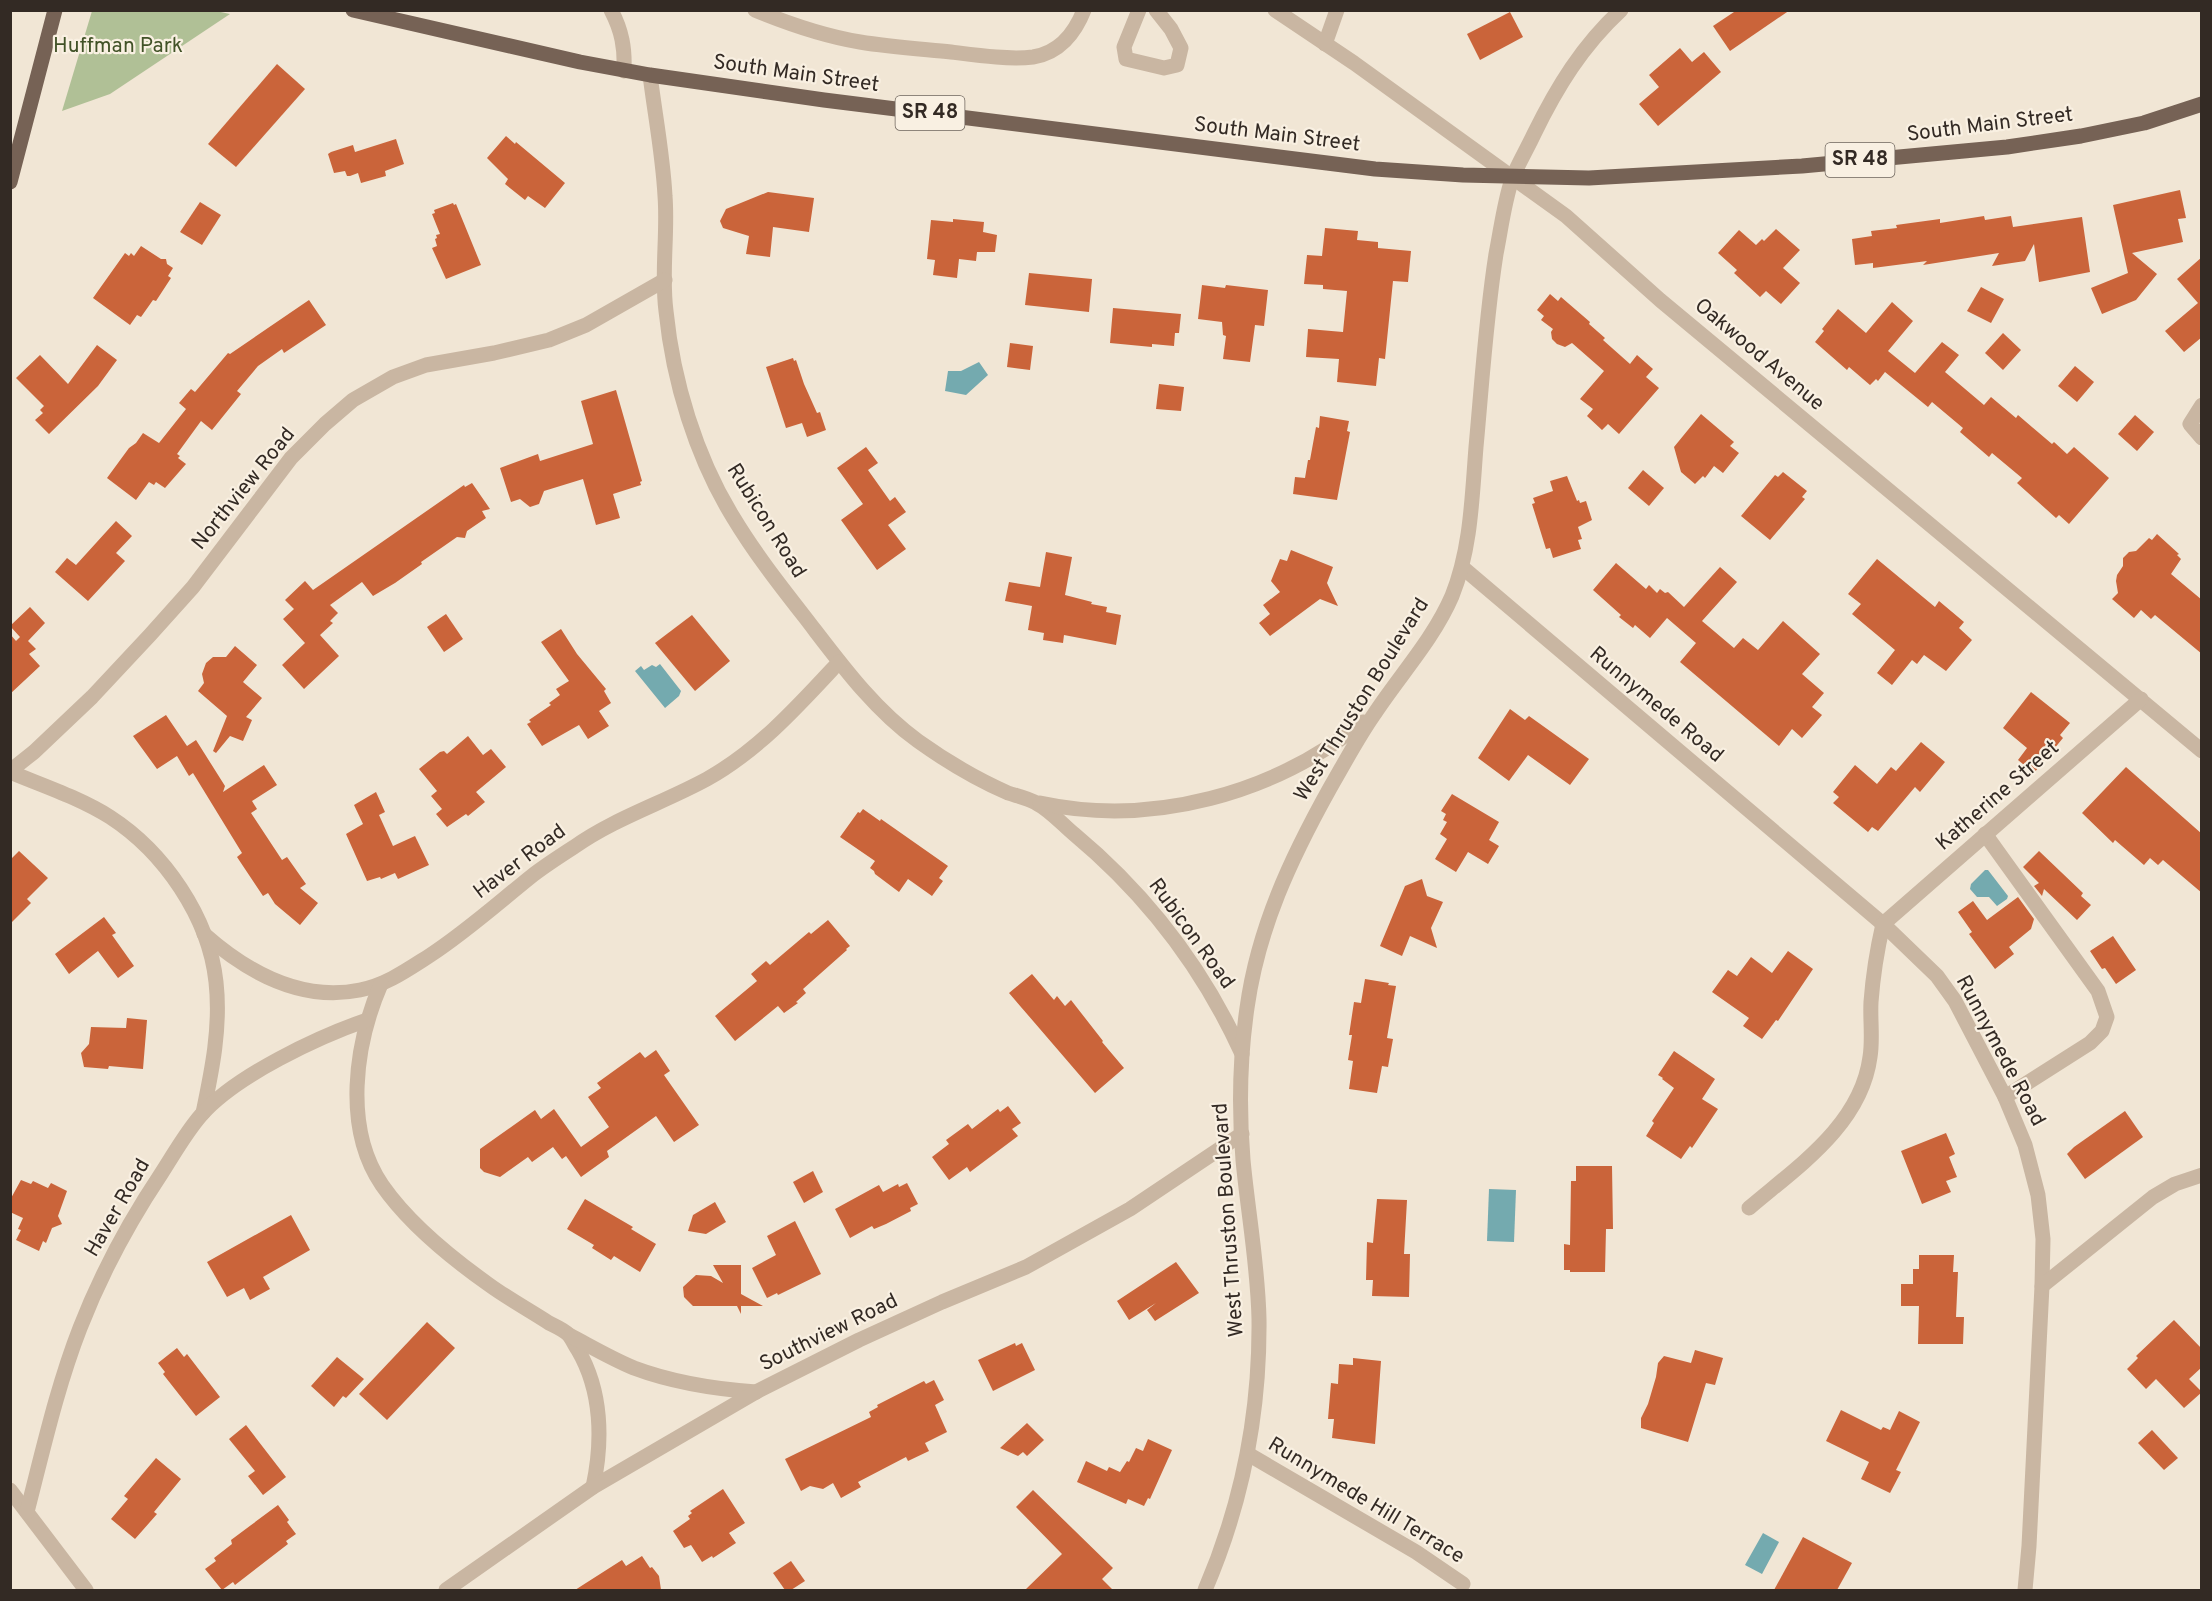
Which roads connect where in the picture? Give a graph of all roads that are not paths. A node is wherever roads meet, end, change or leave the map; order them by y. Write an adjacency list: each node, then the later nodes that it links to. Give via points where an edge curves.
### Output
1 (55, 10): 16 (main road)
2 (353, 10): 12 (main road, South Main Street / SR 48)
3 (611, 10): 12 (street, via 625,49)
4 (755, 10): 5 (street, via 800,28 859,42 984,56 1034,57 1068,39)
5 (1084, 10)
6 (1138, 10): 7 (street, via 1124,47 1126,59 1164,68 1177,65 1181,48)
7 (1156, 10)
8 (1275, 10): 11 (street, Oakwood Avenue)
9 (1337, 10): 11 (street)
10 (1621, 10): 15 (street, West Thruston Boulevard, via 1571,67)
11 (1325, 44): 15 (street, Oakwood Avenue)
12 (624, 71): 13 (main road, South Main Street / SR 48)
13 (650, 75): 15 (main road, South Main Street / SR 48, via 1375,169); 17 (street, Rubicon Road, via 665,193)
14 (2202, 104): 15 (main road, South Main Street / SR 48, via 2144,123 2007,147 1690,174)
15 (1513, 177): 20 (street, West Thruston Boulevard, via 1492,279 1470,522); 22 (street, Oakwood Avenue, via 1566,216 1669,307)
16 (10, 182)
17 (665, 280): 21 (street, Rubicon Road, via 666,311 679,382 709,473 766,567); 25 (street, Northview Road, via 586,325 549,340 426,365 393,377 354,400 291,458 193,587 150,635 92,697)
18 (2202, 405): 19 (street, via 2190,424)
19 (2202, 438)
20 (1462, 567): 23 (street, West Thruston Boulevard, via 1434,630); 28 (street, Runnymede Road)
21 (840, 662): 26 (street, Rubicon Road, via 880,708 916,739 958,768); 30 (street, Haver Road, via 743,756 707,779 582,840 440,949)
22 (2140, 699): 24 (street, Oakwood Avenue); 27 (street, Katherine Street)
23 (1373, 714): 26 (street, Rubicon Road, via 1320,752 1281,772 1209,799 1128,811 1073,810); 32 (street, West Thruston Boulevard, via 1301,839 1279,888 1263,936)
24 (2202, 751)
25 (10, 771): 29 (street, via 80,800 141,841 166,868)
26 (1036, 803): 32 (street, Rubicon Road, via 1089,846 1159,918 1217,1004)
27 (1986, 834): 28 (street, Katherine Street); 33 (street, via 2098,991 2107,1017 2102,1032 2090,1043)
28 (1882, 924): 33 (street, Runnymede Road, via 1937,976 1955,1001); 37 (street, via 1874,973 1870,1057 1862,1090 1830,1138)
29 (204, 934): 30 (street, Haver Road, via 228,956 260,975 296,988 345,993); 34 (street, via 216,983 217,1033)
30 (381, 984): 31 (street)
31 (367, 1020): 34 (street, Haver Road, via 300,1048 249,1077); 39 (street, via 357,1094 366,1150 382,1184 436,1243 488,1284)
32 (1242, 1054): 35 (street, West Thruston Boulevard)
33 (2005, 1096): 38 (street, Runnymede Road, via 2025,1145 2038,1195 2043,1239)
34 (203, 1113): 44 (street, Haver Road, via 142,1202 83,1320 59,1391)
35 (1242, 1134): 40 (street, Southview Road, via 1130,1209 1026,1267 859,1340); 41 (street, West Thruston Boulevard, via 1259,1319)
36 (2202, 1175): 38 (street, via 2153,1197)
37 (1749, 1208)
38 (2042, 1286): 49 (street, Runnymede Road)
39 (569, 1335): 40 (street, via 633,1367 670,1380); 42 (street, via 593,1386 600,1438)
40 (756, 1392): 42 (street, Southview Road)
41 (1248, 1454): 45 (street, Runnymede Hill Terrace, via 1416,1552); 48 (street, West Thruston Boulevard, via 1221,1554)
42 (593, 1487): 47 (street, Southview Road)
43 (10, 1490): 44 (street)
44 (27, 1512): 46 (street)
45 (1462, 1584)
46 (86, 1590)
47 (446, 1590)
48 (1205, 1590)
49 (2025, 1590)

